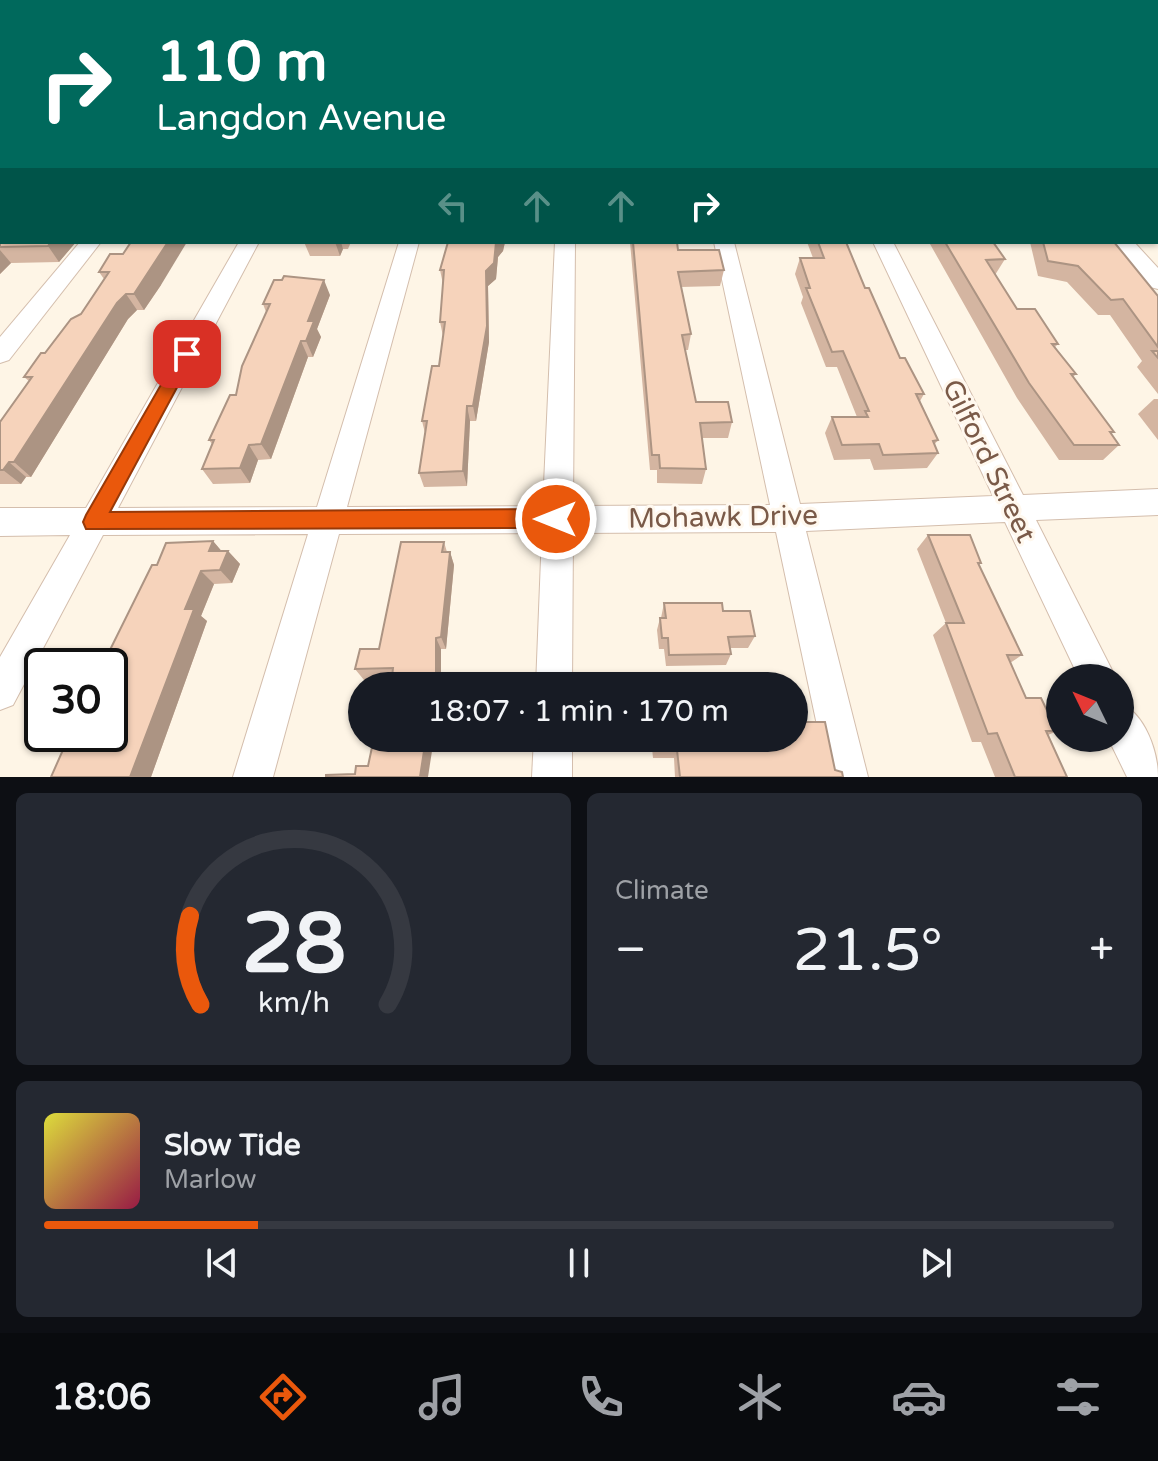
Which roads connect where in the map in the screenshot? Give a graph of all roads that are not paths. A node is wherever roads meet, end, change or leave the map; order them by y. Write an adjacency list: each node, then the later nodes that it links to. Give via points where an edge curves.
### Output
1 (89, 244): 9 (street)
2 (248, 244): 16 (street)
3 (408, 244): 14 (street)
4 (565, 244): 13 (street)
5 (724, 244): 12 (street)
6 (884, 244): 11 (street, Gilford Street)
7 (1125, 244): 8 (street)
8 (1158, 282)
9 (0, 354)
10 (1158, 502): 11 (street, Mohawk Drive)
11 (1012, 509): 12 (street, Mohawk Drive); 17 (street, Gilford Street)
12 (788, 518): 13 (street, Mohawk Drive); 24 (street)
13 (556, 519): 14 (street, Mohawk Drive); 18 (street)
14 (327, 520): 16 (street, Mohawk Drive); 22 (street)
15 (0, 522): 16 (street, Mohawk Drive)
16 (94, 522): 19 (street)
17 (1091, 664)
18 (554, 672)
19 (0, 692)
20 (1134, 750): 25 (street)
21 (553, 752): 23 (street)
22 (253, 777)
23 (552, 777)
24 (848, 777)
25 (1148, 777)

